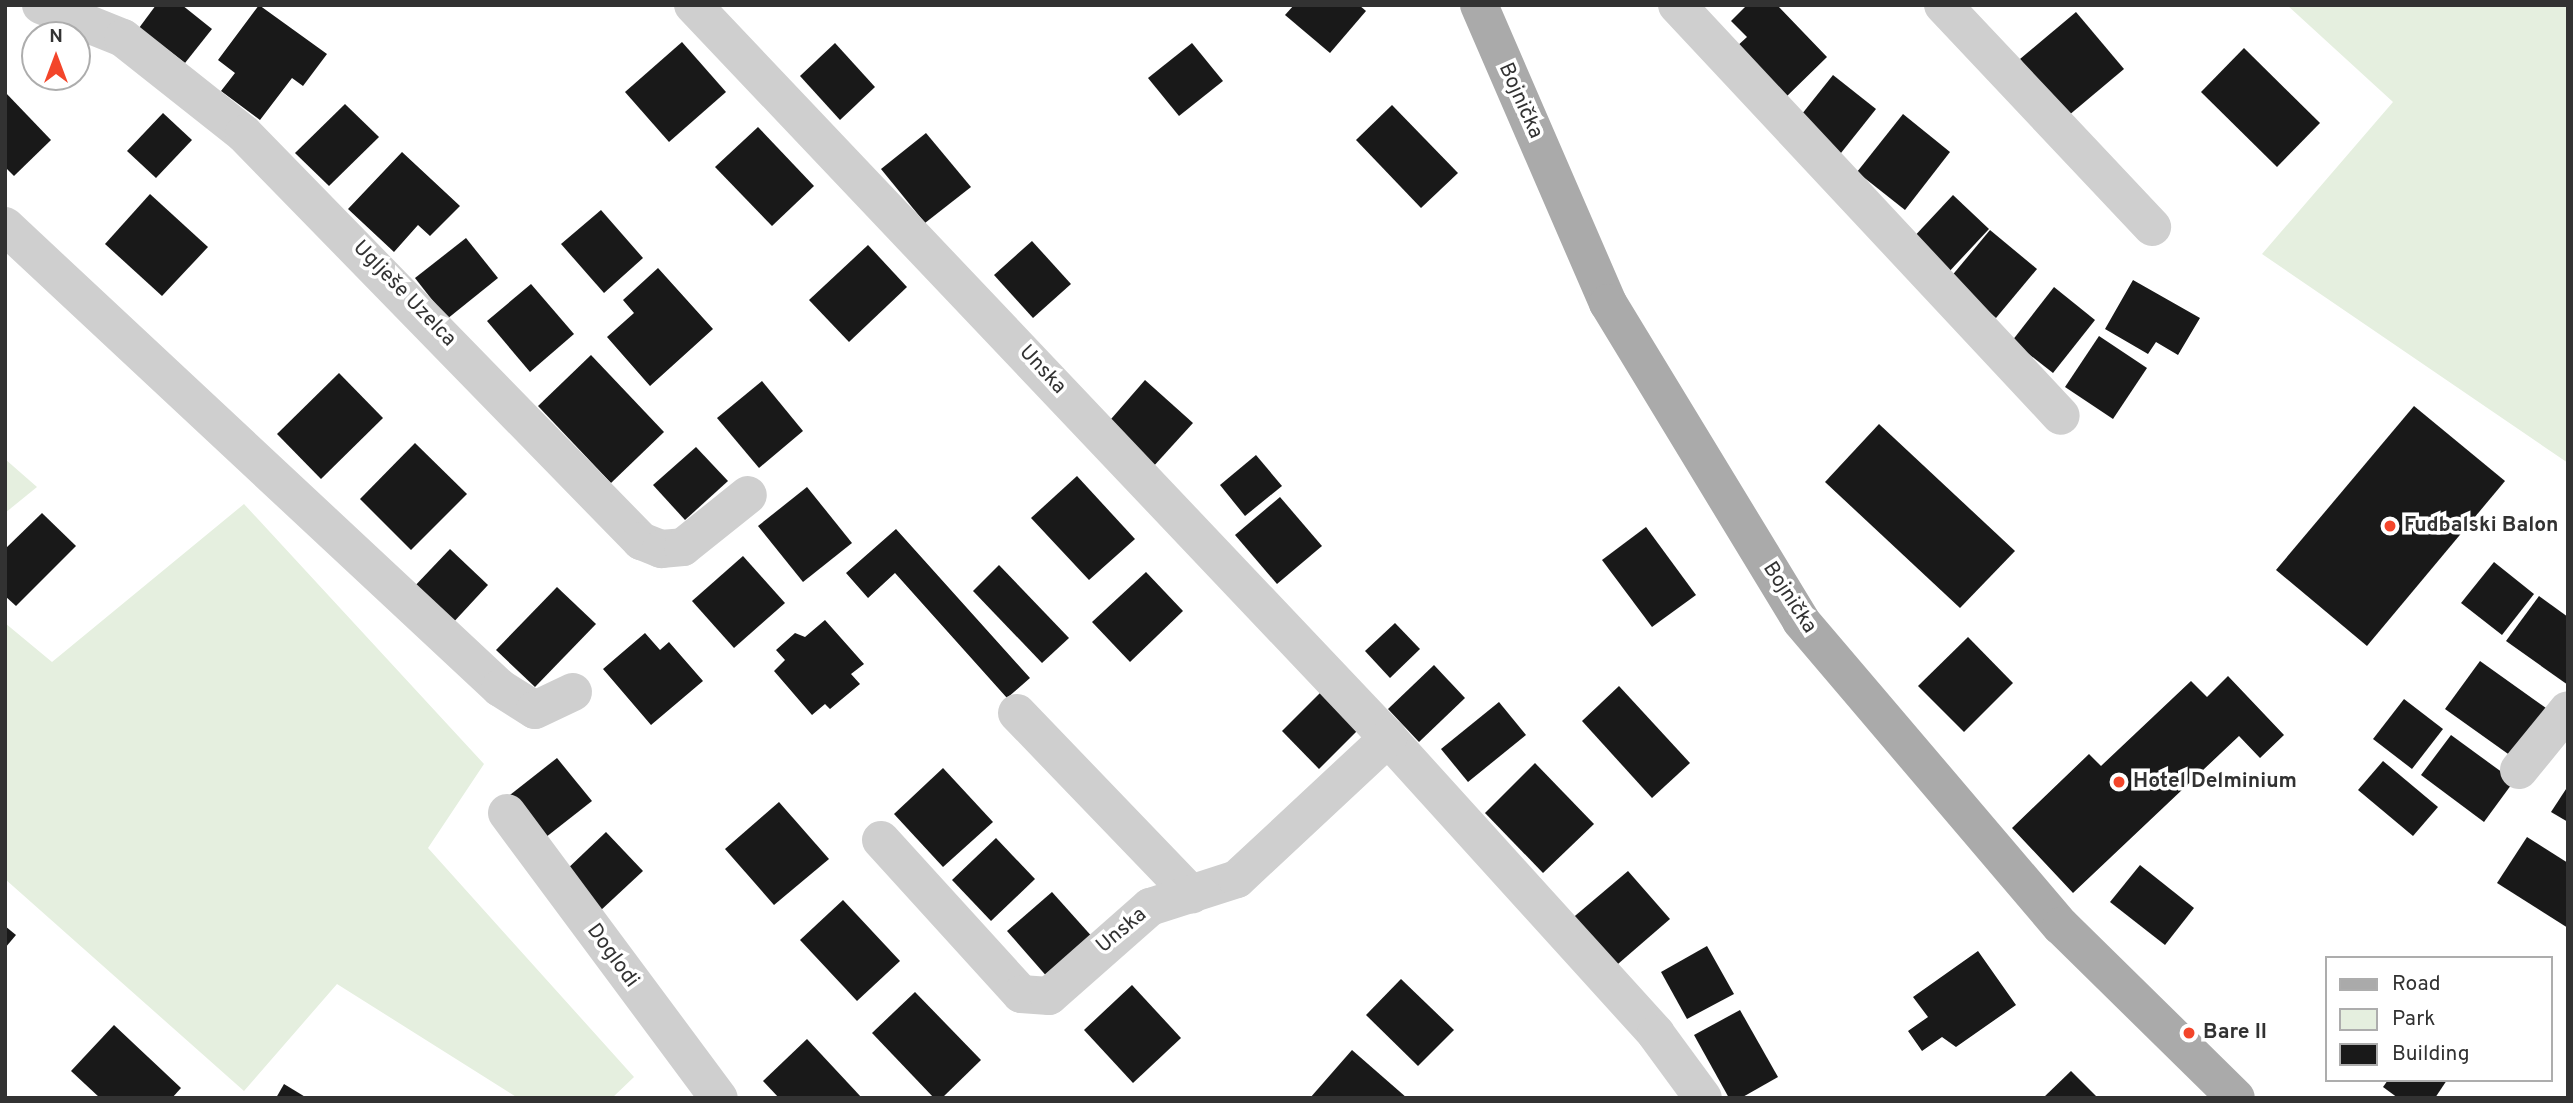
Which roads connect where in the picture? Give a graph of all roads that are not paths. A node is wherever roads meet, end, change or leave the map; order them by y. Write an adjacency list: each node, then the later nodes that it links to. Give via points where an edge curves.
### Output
1 (41, 5): 9 (street, Uglješe Uzelca, via 123,38 244,134 641,541 661,549 683,547)
2 (693, 5): 13 (street, Unska)
3 (1479, 5): 20 (main road, Bojnička, via 1608,303 1801,621 2061,926)
4 (1677, 5): 8 (street)
5 (1943, 5): 7 (street)
6 (5, 226): 10 (street, via 500,688 536,710)
7 (2152, 228)
8 (2061, 416)
9 (748, 495)
10 (573, 692)
11 (2568, 710): 14 (street)
12 (1017, 713): 17 (street)
13 (1388, 738): 17 (street, Unska, via 1237,880); 19 (street, Unska, via 1656,1034)
14 (2519, 770)
15 (507, 813): 18 (street, Doglodi)
16 (881, 840): 17 (street, Unska, via 1021,994 1034,998 1049,996 1150,907)
17 (1192, 895)
18 (719, 1098)
19 (1703, 1098)
20 (2236, 1098)

